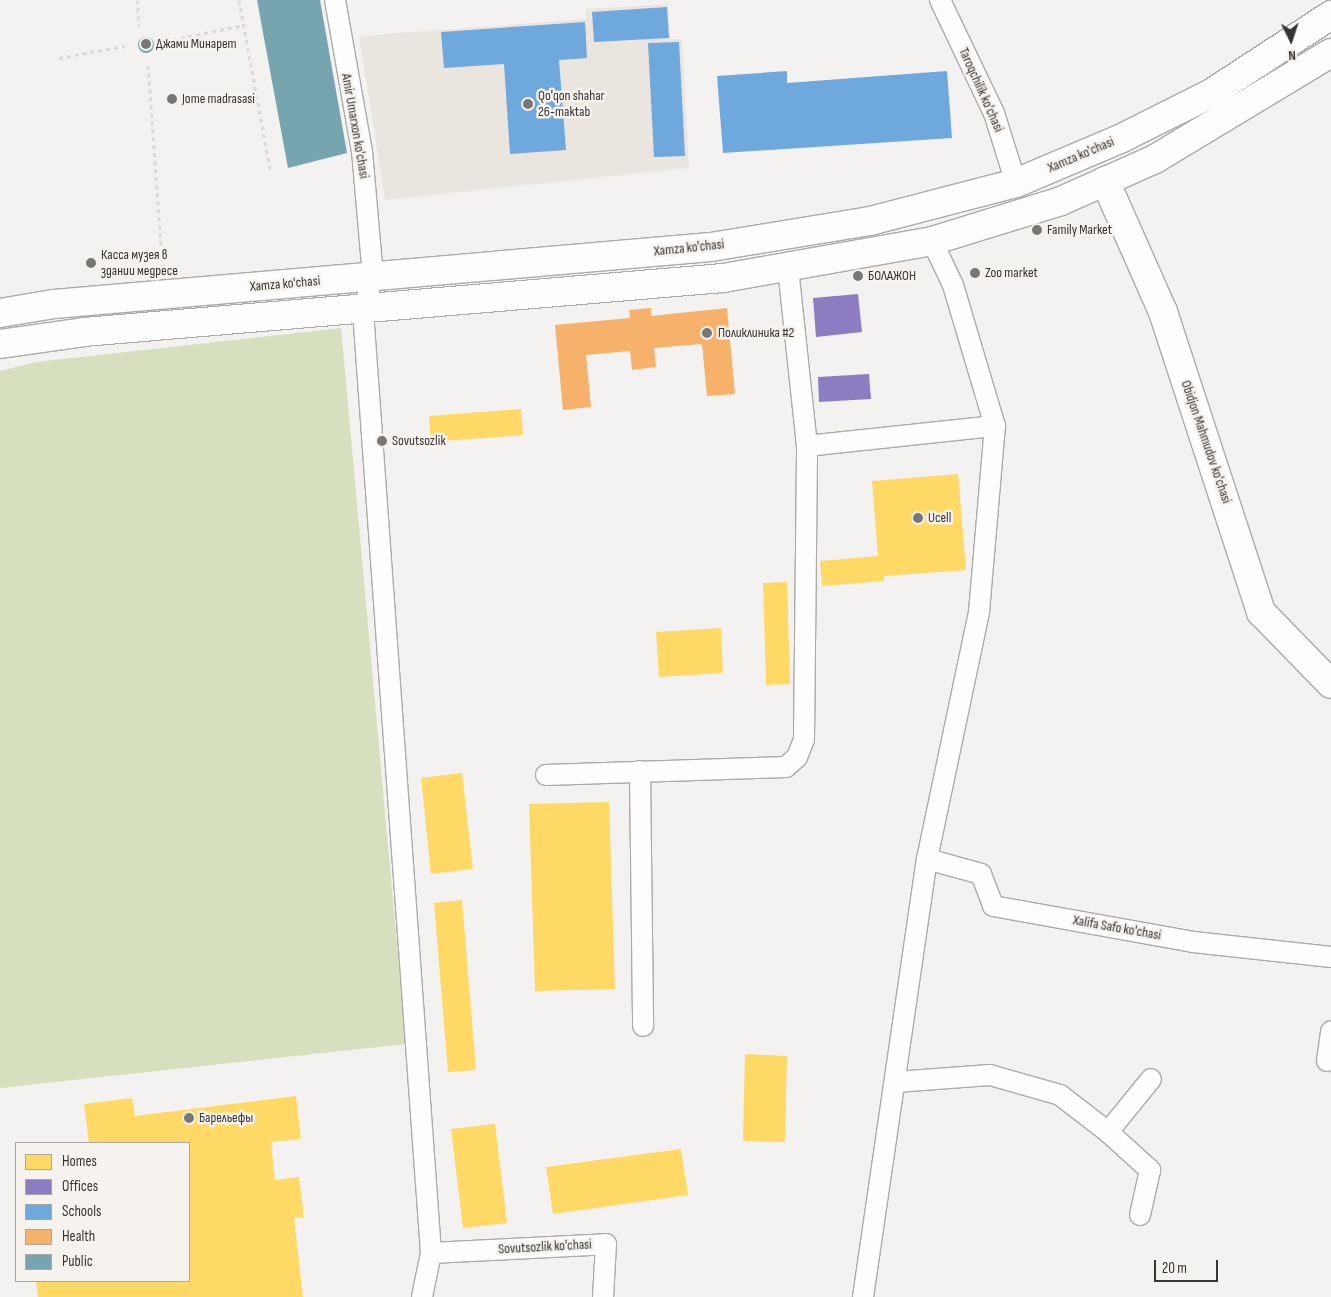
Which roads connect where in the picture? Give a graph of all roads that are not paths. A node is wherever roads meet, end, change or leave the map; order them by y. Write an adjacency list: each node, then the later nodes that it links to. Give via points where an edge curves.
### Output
1 (335, 0): 9 (street, Amir Umarxon ko'chasi, via 342,55 362,151)
2 (940, 0): 6 (street, Taroqchilik ko'chasi, via 994,113)
3 (1331, 15): 6 (main road, Xamza ko'chasi, via 1210,94 1122,138)
4 (1331, 52): 5 (main road, via 1155,159)
5 (1104, 181): 7 (main road, via 1061,200); 15 (main road, Obidjon Mahmudov ko'chasi, via 1163,312 1261,612)
6 (1016, 182): 9 (main road, Xamza ko'chasi, via 870,221 711,247)
7 (932, 241): 8 (main road); 13 (street, via 952,285)
8 (788, 268): 10 (main road, via 723,278); 14 (street)
9 (373, 276): 10 (street, Amir Umarxon ko'chasi); 11 (main road, Xamza ko'chasi, via 30,307)
10 (363, 310): 12 (main road, via 84,332); 27 (street)
11 (0, 313)
12 (0, 344)
13 (996, 426): 14 (street); 18 (street, via 979,612)
14 (807, 446): 16 (street, via 804,740 797,757 786,766)
15 (1331, 684)
16 (640, 771): 17 (street); 20 (street)
17 (546, 775)
18 (927, 859): 19 (street, Xalifa Safo ko'chasi, via 981,874 993,906 1193,942); 24 (street)
19 (1331, 957)
20 (643, 1026)
21 (1331, 1031): 22 (street)
22 (1327, 1061)
23 (1151, 1079): 25 (street)
24 (896, 1082): 25 (street, via 990,1075 1060,1095); 30 (street)
25 (1108, 1132): 26 (street, via 1150,1170)
26 (1140, 1215)
27 (431, 1253): 28 (street); 29 (street, Sovutsozlik ko'chasi, via 606,1244)
28 (422, 1297)
29 (603, 1297)
30 (863, 1297)

